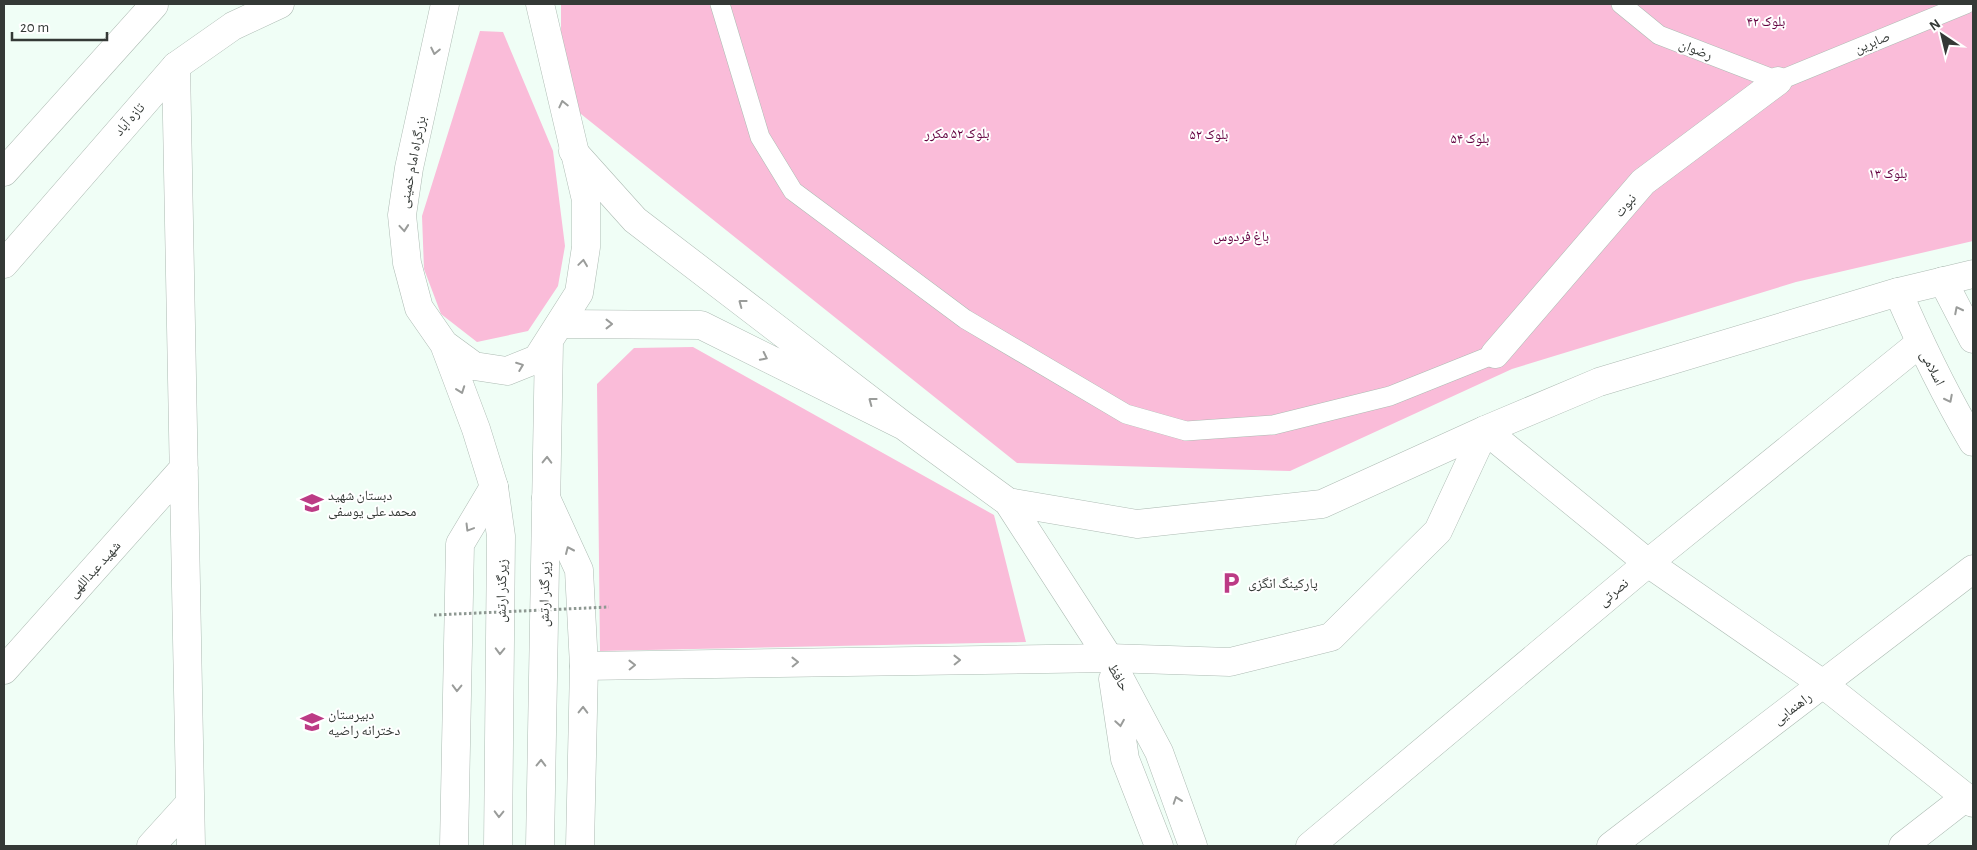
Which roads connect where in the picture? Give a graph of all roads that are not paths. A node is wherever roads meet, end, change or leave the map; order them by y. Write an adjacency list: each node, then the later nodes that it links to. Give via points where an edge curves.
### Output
1 (153, 4): 11 (main road)
2 (280, 4): 8 (main road, تازه آباد, via 233,26)
3 (445, 4): 19 (main road, بزرگراه امام خمینی, one-way to 19, via 409,168 402,215 407,263 420,308)
4 (540, 4): 10 (main road, one-way to 4)
5 (720, 4): 20 (lane, via 760,137 793,191 965,319 1126,414 1186,430 1273,425 1390,396)
6 (1621, 4): 9 (lane, رضوان, via 1659,35)
7 (1966, 4): 9 (lane, صابرین)
8 (176, 66): 12 (main road, تازه آباد); 24 (main road)
9 (1778, 81): 20 (main road, نبوت, via 1643,182)
10 (573, 151): 16 (main road, one-way to 10, via 579,293 586,247 586,200); 21 (main road, one-way to 10, via 635,220)
11 (4, 172)
12 (4, 264)
13 (1973, 274): 14 (main road)
14 (1943, 281): 15 (main road); 17 (main road, one-way to 14)
15 (1898, 292): 18 (main road, اسلامی); 22 (main road, via 1599,382)
16 (555, 333): 19 (main road, one-way to 16, via 474,366 507,371 537,359); 21 (main road, one-way to 21, via 701,325); 26 (main road, زیر گذر ارتش, one-way to 16)
17 (1973, 339)
18 (1920, 343): 23 (main road, اسلامی, one-way to 23); 28 (main road, نصرتی)
19 (444, 344): 25 (main road, زیرگذر ارتش, one-way to 25)
20 (1495, 354)
21 (904, 426): 27 (main road)
22 (1485, 430): 27 (main road, via 1322,504 1137,524); 28 (main road); 30 (main road, via 1438,531 1331,637 1230,662)
23 (1973, 442)
24 (184, 468): 32 (main road, شهید عبداللهی); 35 (main road)
25 (494, 486): 38 (main road, one-way to 38, via 460,544); 39 (main road, زیرگذر ارتش, one-way to 39, via 501,536)
26 (546, 498): 31 (main road, one-way to 26, via 579,570); 40 (main road, زیر گذر ارتش, one-way to 26)
27 (1008, 502): 30 (main road)
28 (1648, 563): 33 (main road); 44 (main road, نصرتی)
29 (1973, 569): 33 (main road, راهنمایی)
30 (1109, 658): 31 (main road, one-way to 30); 42 (main road, حافظ, one-way to 42, via 1126,759); 43 (main road, حافظ, one-way to 30, via 1159,752)
31 (584, 666): 41 (main road, one-way to 31)
32 (4, 670)
33 (1823, 684): 34 (main road); 45 (main road, راهنمایی)
34 (1970, 800): 46 (main road)
35 (190, 803): 36 (main road); 37 (main road)
36 (151, 846)
37 (191, 846)
38 (454, 846)
39 (498, 846)
40 (540, 846)
41 (580, 846)
42 (1159, 846)
43 (1193, 846)
44 (1310, 846)
45 (1611, 846)
46 (1903, 846)

